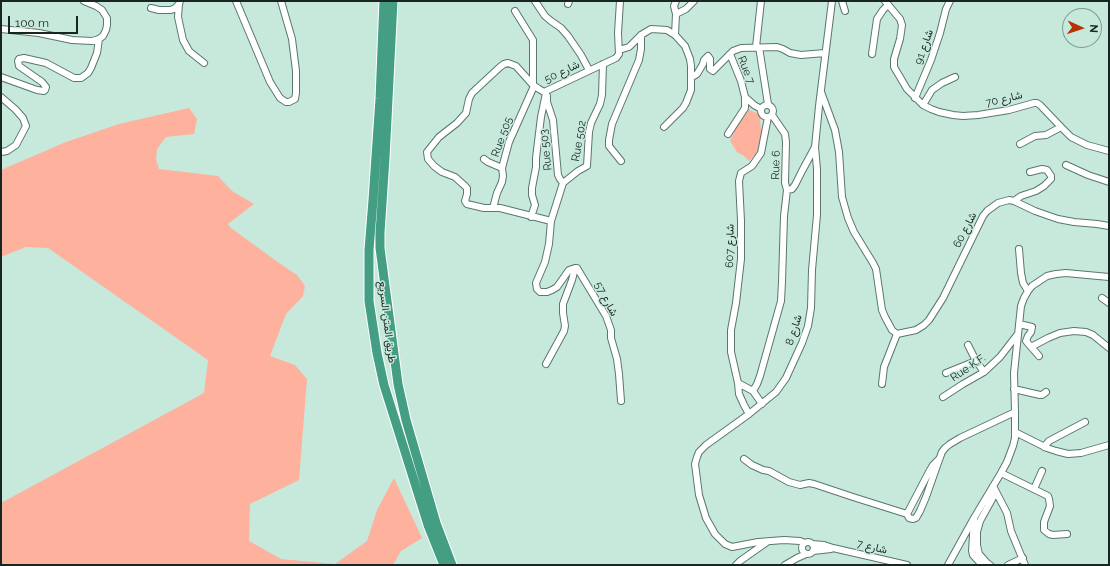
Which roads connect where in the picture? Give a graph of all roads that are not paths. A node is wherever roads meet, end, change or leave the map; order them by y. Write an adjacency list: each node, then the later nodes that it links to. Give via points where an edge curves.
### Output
1 (84, 1): 25 (street, via 102,10 107,18 106,30)
2 (236, 1): 3 (street, via 270,82 280,98 289,102 295,98 296,71 292,39)
3 (281, 1)
4 (384, 1): 83 (highway, طريق المتن السريع, via 368,250 369,301)
5 (393, 1): 82 (highway, طريق المتن السريع, via 380,233)
6 (535, 1): 33 (street, via 545,16 568,36)
7 (620, 1): 27 (street)
8 (676, 1): 19 (street)
9 (694, 1): 19 (street)
10 (761, 1): 26 (street)
11 (832, 1): 28 (street, شارع 8)
12 (842, 1): 18 (street)
13 (950, 1): 42 (street, شارع 91, via 931,60)
14 (180, 3): 16 (street, via 170,10); 31 (street, via 178,17 183,40 189,51)
15 (887, 3): 30 (street, via 877,19); 42 (street, شارع 70, via 900,19 902,26 894,67)
16 (150, 8)
17 (515, 11): 37 (street, via 533,40)
18 (845, 11)
19 (676, 14): 20 (street)
20 (676, 22): 22 (street); 24 (street)
21 (1, 29): 25 (street, via 72,40)
22 (667, 30): 23 (street, via 651,30); 24 (street)
23 (641, 35): 27 (street, شارع 50, via 629,47); 58 (street, via 639,60 612,124 609,140 609,146)
24 (675, 35): 35 (street, via 688,52)
25 (99, 39): 34 (street, via 97,53 84,77 74,78 46,63 24,58 19,59 19,66 42,82 45,91)
26 (757, 47): 28 (street, via 778,47 801,55); 29 (street, via 741,48); 43 (street)
27 (619, 50): 32 (street, شارع 50, via 616,58)
28 (825, 53): 38 (street, شارع 8)
29 (730, 54): 35 (street, via 714,71 710,69 708,56 697,74); 41 (street, Rue 7)
30 (872, 54)
31 (204, 63)
32 (603, 64): 33 (street, شارع 50); 63 (street, Rue 502, via 602,95 589,132 587,166)
33 (589, 70): 39 (street, شارع 50)
34 (1, 77)
35 (692, 77): 49 (street, via 686,102)
36 (955, 77): 45 (street, via 942,82 932,90)
37 (534, 85): 39 (street, شارع 50); 60 (street, Rue 505, via 509,142); 66 (street, شارع 50, via 516,66 508,63 500,67 472,93 466,113 439,137 427,152 430,162 465,186 466,202)
38 (821, 91): 53 (street, شارع 8); 77 (street, via 835,130 842,197 848,218 874,263 882,310 892,330)
39 (545, 92): 63 (street, Rue 503, via 553,120 558,175); 67 (street, via 532,188 535,205)
40 (1, 97): 55 (street, via 23,118 26,126 16,145)
41 (745, 97): 44 (street, Rue 7); 46 (street)
42 (915, 98): 45 (street, شارع 70)
43 (768, 104): 47 (street); 48 (street, via 773,108)
44 (754, 105): 46 (street); 47 (street, Rue 7)
45 (922, 105): 50 (street, شارع 70, via 942,113 963,116 1009,110 1034,102)
46 (745, 108): 51 (street)
47 (761, 109): 48 (street, via 764,116)
48 (770, 116): 64 (street, Rue 6, via 785,134); 89 (street, شارع 607, via 761,153 752,166 741,174 739,181 741,259 730,339)
49 (664, 127)
50 (1061, 127): 52 (street); 54 (street, شارع 70, via 1071,137)
51 (728, 134)
52 (1020, 144)
53 (816, 147): 64 (street, Rue 6, via 792,190); 96 (street, شارع 8, via 817,215 809,321 786,378 776,392)
54 (1106, 151): 56 (street)
55 (1, 152)
56 (1109, 158)
57 (484, 159): 60 (street)
58 (621, 161)
59 (1066, 165): 62 (street)
60 (502, 168): 66 (street, Rue 505, via 502,182)
61 (1030, 172): 65 (street, شارع 60, via 1048,170 1051,179 1036,191)
62 (1109, 182)
63 (563, 183): 68 (street)
64 (787, 190): 92 (street, via 780,301 760,376)
65 (1014, 201): 69 (street, via 1058,219); 77 (street, شارع 60, via 1004,201 987,210 943,298 929,320 916,330)
66 (493, 208): 67 (street)
67 (531, 216): 68 (street)
68 (551, 221): 71 (street, via 545,262 536,280 537,289 540,292 552,290 569,270)
69 (1109, 226)
70 (1019, 248): 73 (street, via 1021,274)
71 (575, 268): 86 (street, via 563,304 564,331); 95 (street, شارع 57, via 606,316 611,330)
72 (1109, 277): 73 (street, via 1056,274 1042,279)
73 (1028, 291): 76 (street, via 1021,306)
74 (1102, 298): 75 (street)
75 (1109, 303)
76 (1019, 324): 78 (street); 80 (street, via 1032,327 1026,341)
77 (897, 334): 90 (street, via 884,367)
78 (1017, 335): 87 (street, Rue K.F.); 91 (street)
79 (968, 345): 85 (street)
80 (1031, 347): 81 (street, via 1060,333 1074,331 1093,335); 84 (street)
81 (1109, 348)
82 (393, 350): 83 (highway); 119 (highway, طريق المتن السريع, via 406,420 436,523)
83 (377, 353): 118 (highway, طريق المتن السريع, via 384,385 428,526)
84 (1039, 356)
85 (976, 361): 87 (street); 88 (street)
86 (546, 364)
87 (984, 372): 94 (street, Rue K.F.)
88 (946, 373)
89 (738, 383): 92 (street); 98 (street, شارع 607, via 739,394)
90 (882, 384)
91 (1014, 389): 93 (street, via 1040,395); 97 (street)
92 (753, 391): 96 (street)
93 (1046, 392)
94 (943, 397)
95 (621, 401)
96 (762, 404): 98 (street, شارع 8)
97 (1015, 412): 100 (street); 104 (street, via 950,444)
98 (749, 414): 112 (street, شارع 8, via 699,452 695,464 699,495 706,518 715,534 728,546)
99 (1085, 422): 102 (street, via 1049,441)
100 (1015, 432): 102 (street); 106 (street, via 1013,446)
101 (1109, 445): 102 (street, via 1074,454)
102 (1044, 447)
103 (744, 459): 109 (street, via 796,485 814,484)
104 (938, 460): 109 (street); 109 (street, via 917,516 912,519)
105 (1042, 471): 108 (street)
106 (1001, 473): 107 (street); 108 (street)
107 (995, 489): 110 (street); 117 (street, via 1007,513); 125 (street, via 977,532 980,554)
108 (1034, 489): 111 (street, via 1049,499 1050,506 1044,527 1046,532 1053,535)
109 (907, 514)
110 (974, 518): 123 (street); 124 (street, via 972,550)
111 (1067, 534)
112 (768, 541): 115 (street, شارع 8, via 795,541); 120 (street)
113 (812, 544): 114 (street, شارع 7); 115 (street, شارع 7, via 810,542); 116 (street)
114 (833, 548): 116 (street, شارع 7); 122 (street, شارع 7)
115 (804, 549): 116 (street, شارع 7, via 811,553); 121 (street, via 797,558)
116 (813, 551)
117 (1022, 558): 126 (street); 127 (street)
118 (444, 565)
119 (452, 565)
120 (736, 565)
121 (785, 565)
122 (907, 565)
123 (948, 565)
124 (982, 565)
125 (990, 565)
126 (1008, 565)
127 (1025, 565)

